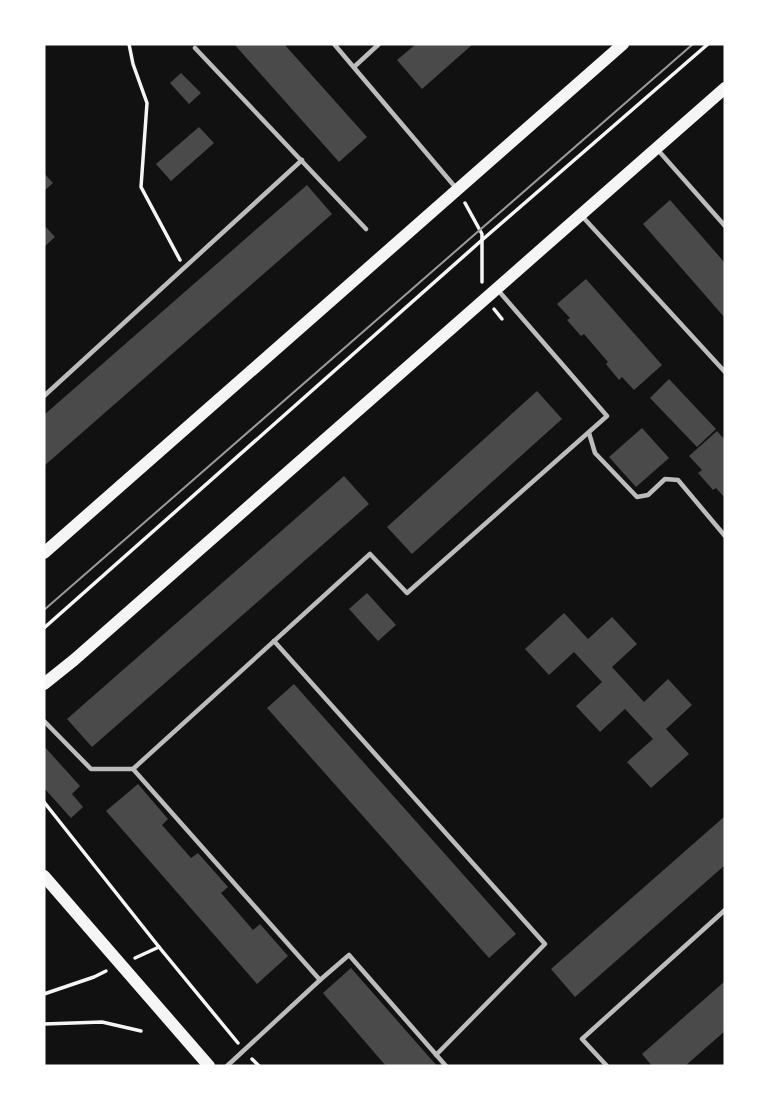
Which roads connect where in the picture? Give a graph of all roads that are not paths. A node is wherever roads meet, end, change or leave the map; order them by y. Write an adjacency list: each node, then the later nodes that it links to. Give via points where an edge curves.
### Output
1 (334, 44): 5 (lane)
2 (379, 44): 5 (lane)
3 (622, 44): 9 (main road)
4 (195, 48): 8 (lane)
5 (354, 67): 9 (lane)
6 (725, 88): 7 (main road)
7 (657, 148): 10 (main road); 11 (lane)
8 (302, 160): 12 (lane); 15 (lane)
9 (457, 189): 18 (main road)
10 (581, 215): 13 (main road); 14 (lane)
11 (725, 226)
12 (366, 229)
13 (497, 289): 16 (lane, via 607,416); 20 (main road)
14 (725, 372)
15 (44, 396)
16 (589, 432): 17 (lane, via 595,453 637,497 648,495 665,479 678,480); 19 (lane, via 407,593 370,554)
17 (725, 536)
18 (44, 553)
19 (274, 641): 22 (lane); 26 (lane, via 545,944)
20 (44, 684)
21 (44, 721): 22 (lane, via 91,769)
22 (133, 769): 25 (lane)
23 (44, 876): 27 (main road)
24 (725, 910): 30 (lane, via 582,1039)
25 (320, 980): 26 (lane, via 349,955); 28 (lane)
26 (436, 1055): 29 (lane)
27 (209, 1066)
28 (227, 1066)
29 (446, 1066)
30 (607, 1066)

